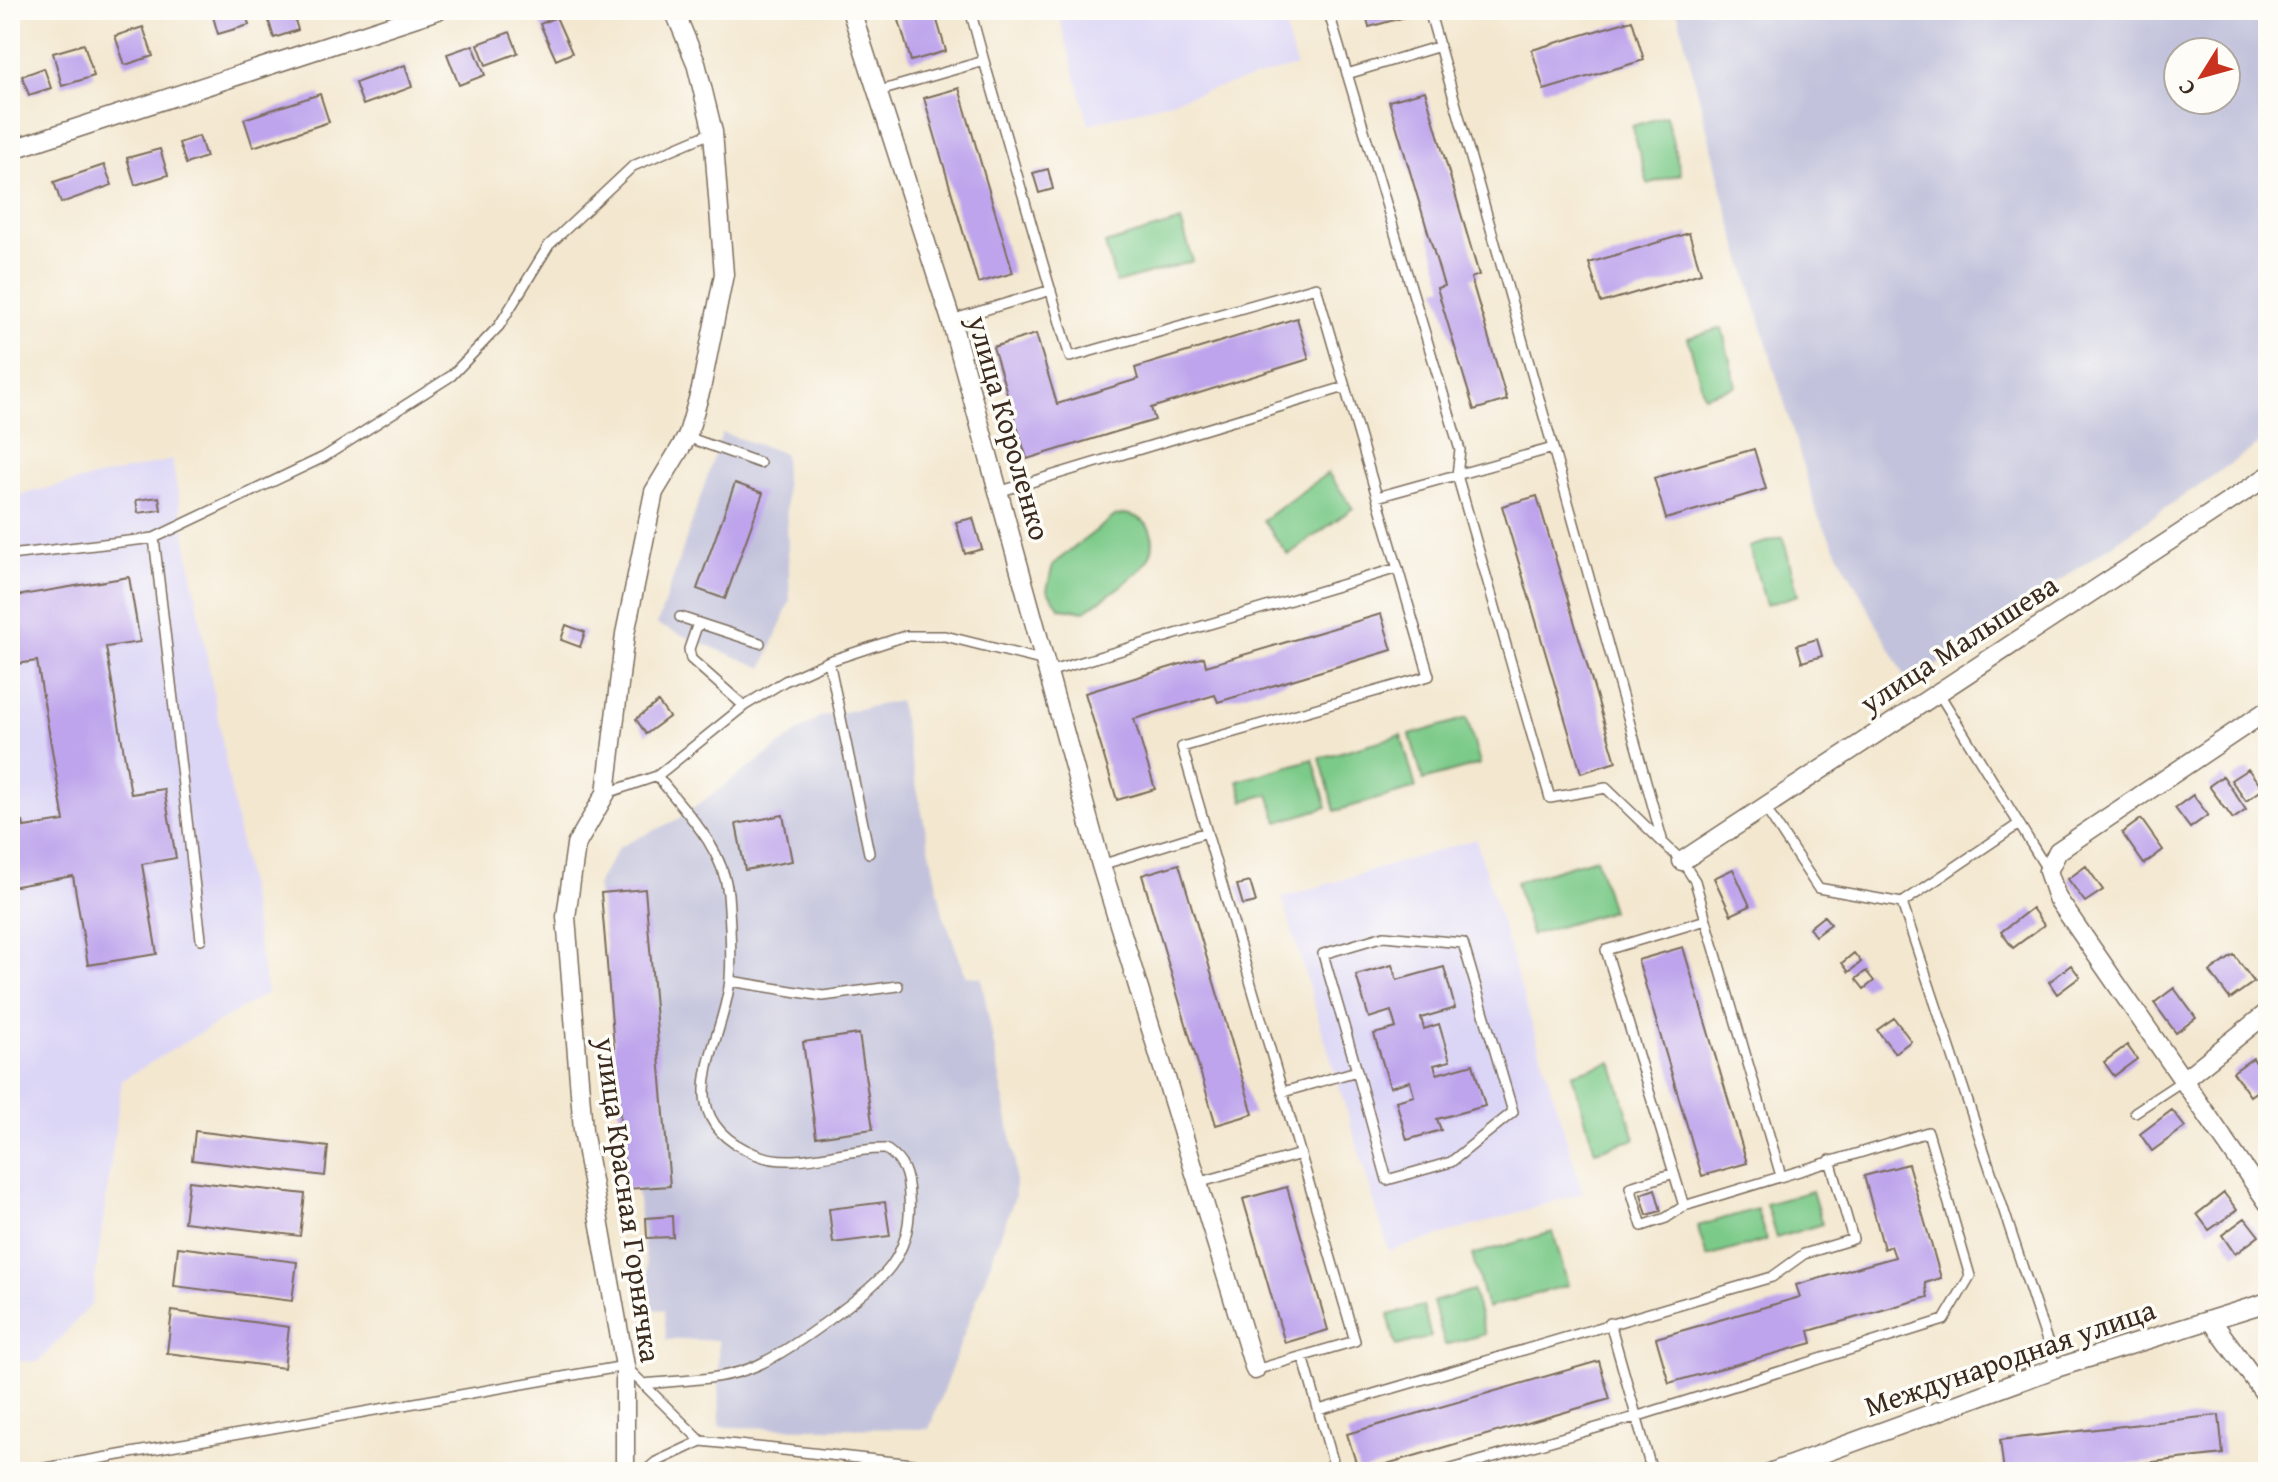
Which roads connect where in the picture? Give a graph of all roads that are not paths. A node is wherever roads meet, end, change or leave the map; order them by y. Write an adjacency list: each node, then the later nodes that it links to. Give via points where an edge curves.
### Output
1 (438, 10): 12 (street)
2 (674, 10): 11 (street, улица Красная Горнячка, via 696,63)
3 (851, 10): 10 (street, улица Короленко)
4 (970, 10): 8 (lane)
5 (1328, 10): 9 (lane)
6 (1429, 10): 7 (lane)
7 (1440, 46): 9 (lane); 17 (lane)
8 (984, 61): 10 (lane); 13 (lane)
9 (1347, 74): 19 (lane, via 1460,450)
10 (876, 92): 14 (street, улица Короленко)
11 (713, 132): 16 (street, улица Красная Горнячка, via 724,274); 23 (lane, via 633,166 619,179 549,245 499,326 451,376 324,457)
12 (10, 150)
13 (1051, 290): 14 (lane); 15 (lane, via 1070,357 1316,287)
14 (951, 320): 21 (street, улица Короленко)
15 (1345, 387): 21 (lane); 22 (lane)
16 (687, 437): 18 (lane); 35 (street, улица Красная Горнячка, via 654,492 625,634)
17 (1553, 448): 19 (lane); 39 (lane)
18 (760, 463)
19 (1457, 475): 22 (lane); 39 (lane, via 1550,798 1606,788)
20 (2268, 476): 31 (street, улица Малышева)
21 (998, 492): 30 (street, улица Короленко)
22 (1377, 497): 25 (lane)
23 (154, 538): 24 (lane); 46 (lane)
24 (10, 555)
25 (1398, 568): 30 (lane); 38 (lane, via 1429,676 1182,747)
26 (680, 617): 27 (lane)
27 (698, 623): 28 (lane); 32 (lane, via 691,659)
28 (760, 643)
29 (829, 661): 30 (lane, via 905,636 945,636); 32 (lane); 40 (lane)
30 (1047, 667): 42 (street, улица Короленко)
31 (1938, 692): 36 (street, улица Малышева); 37 (lane)
32 (744, 706): 34 (lane)
33 (2268, 710): 43 (street, via 2058,851)
34 (657, 776): 35 (lane); 47 (lane, via 708,838 727,891)
35 (606, 793): 65 (street, улица Красная Горнячка, via 576,845 566,917 583,1130)
36 (1764, 806): 41 (street, улица Малышева); 44 (lane, via 1818,888)
37 (2019, 824): 43 (lane); 44 (lane)
38 (1207, 832): 42 (lane); 52 (lane)
39 (1663, 842): 41 (lane)
40 (869, 853)
41 (1682, 861): 45 (lane, via 1695,881)
42 (1101, 865): 58 (street, улица Короленко)
43 (2048, 871): 51 (street, via 2057,898)
44 (1902, 903): 66 (lane)
45 (1706, 920): 56 (lane, via 1606,950); 57 (lane)
46 (201, 939)
47 (730, 981): 48 (lane, via 823,996); 68 (lane, via 703,1095 713,1121 755,1154 785,1161 886,1149 908,1174 911,1218 896,1257 877,1281 781,1352 733,1374)
48 (898, 986)
49 (2268, 1012): 51 (street)
50 (1357, 1071): 50 (lane, via 1387,1180 1451,1162 1513,1112 1463,943 1384,936 1323,954); 52 (lane)
51 (2182, 1081): 53 (lane); 59 (street)
52 (1283, 1092): 54 (lane)
53 (2135, 1112)
54 (1301, 1154): 58 (lane); 64 (lane, via 1355,1341)
55 (1830, 1160): 57 (lane); 63 (lane, via 1853,1239 1804,1254 1772,1277); 71 (lane, via 1928,1132 1970,1276 1944,1320)
56 (1674, 1173): 60 (lane); 60 (lane, via 1630,1187 1642,1226)
57 (1781, 1176): 60 (lane)
58 (1201, 1182): 67 (street, улица Короленко)
59 (2268, 1203)
60 (1684, 1206)
61 (2268, 1302): 62 (street, Международная улица)
62 (2211, 1320): 66 (street, Международная улица); 69 (street)
63 (1610, 1323): 70 (lane); 71 (lane)
64 (1303, 1356): 67 (lane); 70 (lane)
65 (625, 1366): 68 (lane); 74 (lane); 75 (street, улица Красная Горнячка)
66 (2056, 1368): 73 (street, Международная улица)
67 (1255, 1370)
68 (643, 1384): 72 (lane)
69 (2268, 1398)
70 (1319, 1410): 78 (lane)
71 (1635, 1417): 79 (lane); 80 (lane)
72 (701, 1441): 76 (lane); 77 (lane, via 913,1464)
73 (1783, 1470)
74 (23, 1472)
75 (625, 1472)
76 (644, 1472)
77 (924, 1472)
78 (1336, 1472)
79 (1441, 1472)
80 (1652, 1472)

